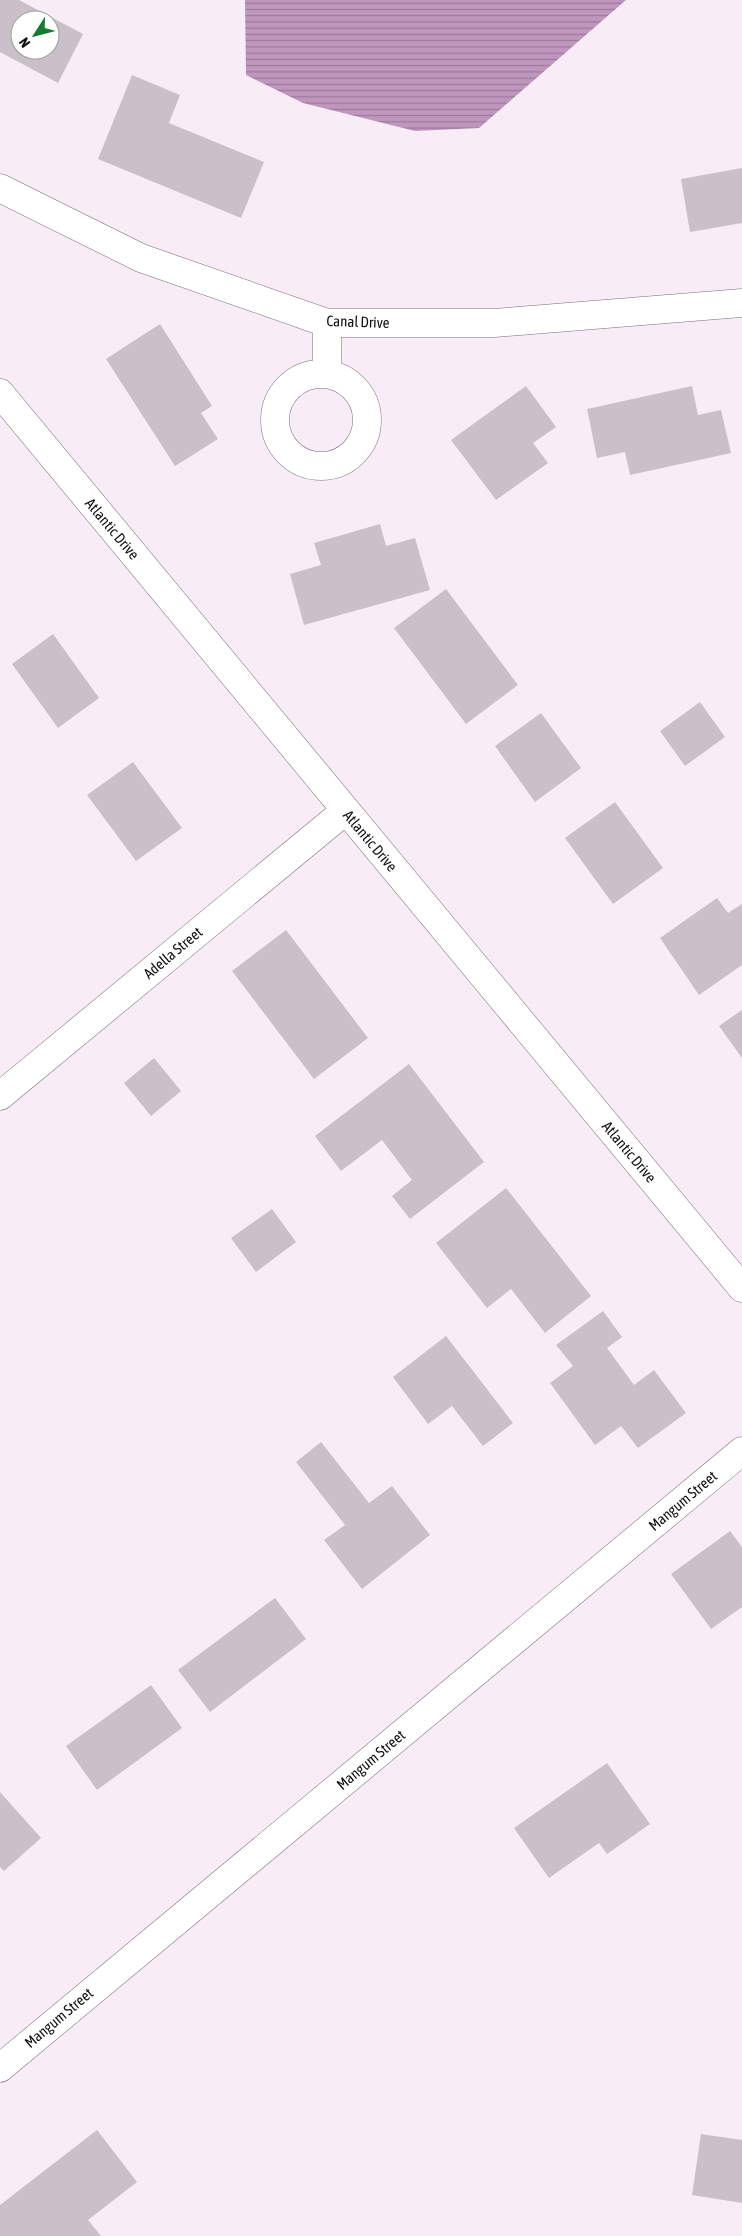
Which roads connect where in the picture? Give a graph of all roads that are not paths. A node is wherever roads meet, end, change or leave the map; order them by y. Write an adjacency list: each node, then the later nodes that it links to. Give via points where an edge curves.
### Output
1 (0, 188): 3 (street, Canal Drive, via 141,258)
2 (742, 303): 3 (street, Canal Drive, via 494,323)
3 (328, 323): 4 (street)
4 (327, 374)
5 (0, 393): 6 (street, Atlantic Drive)
6 (345, 811): 7 (street, Adella Street); 8 (street, Atlantic Drive)
7 (0, 1096)
8 (742, 1288)
9 (742, 1451): 10 (street, Mangum Street)
10 (0, 2068)

